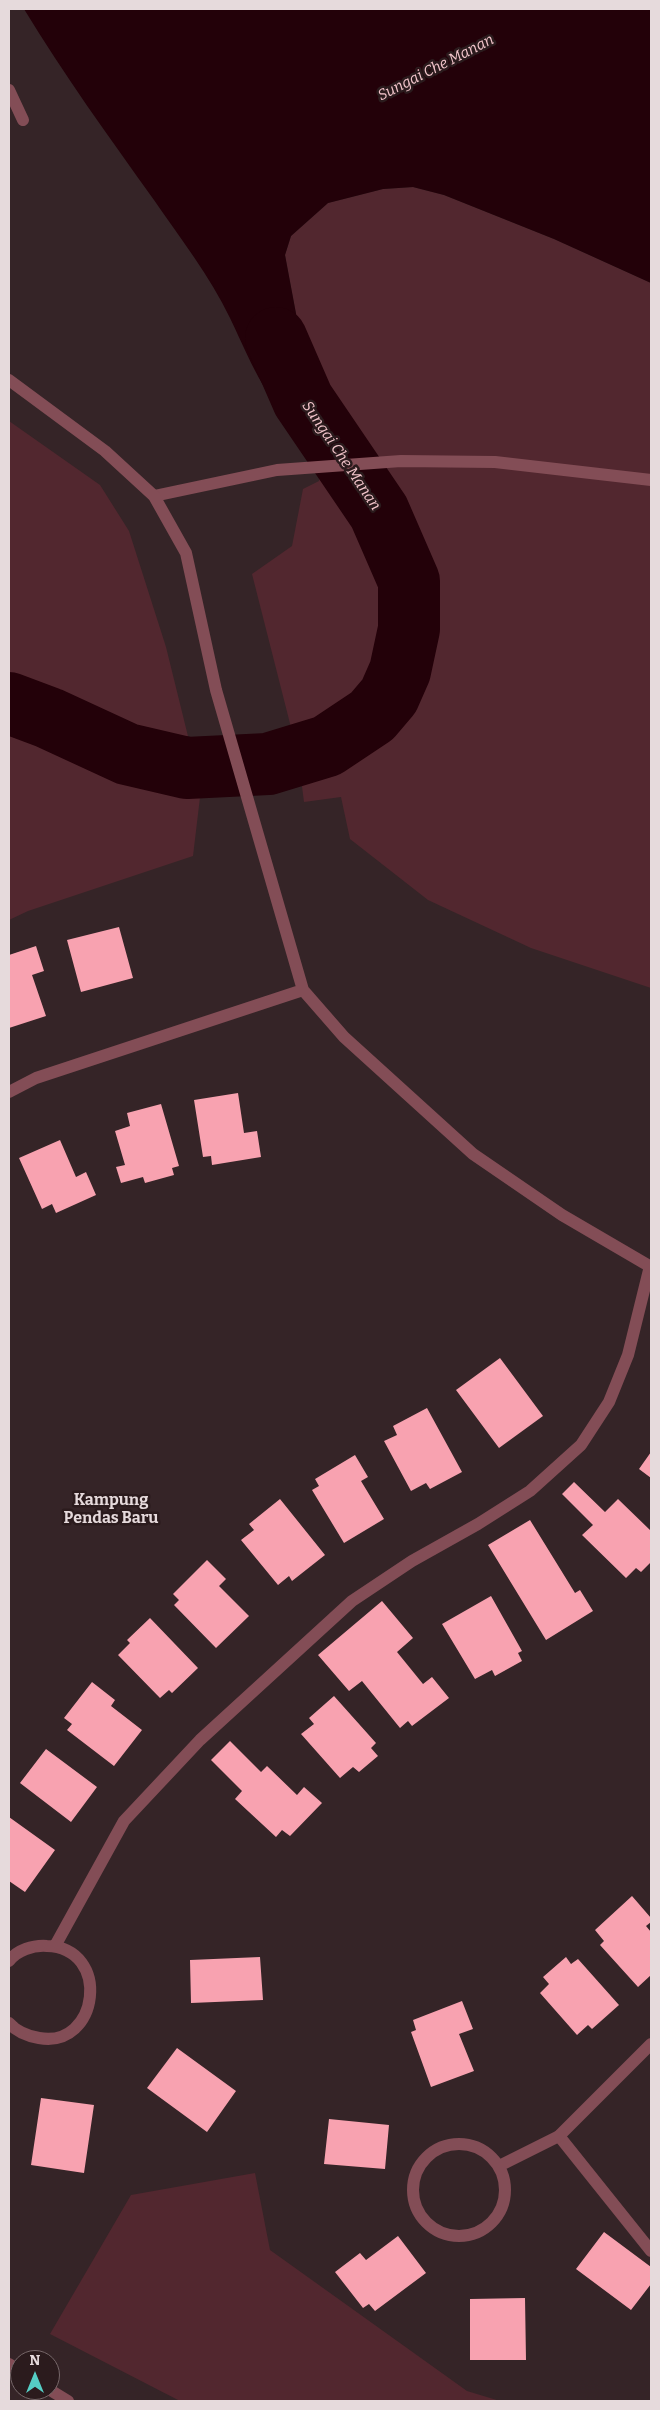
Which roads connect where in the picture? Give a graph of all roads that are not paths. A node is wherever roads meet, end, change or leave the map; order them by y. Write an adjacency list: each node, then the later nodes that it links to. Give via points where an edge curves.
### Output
1 (9, 90): 2 (street)
2 (23, 120)
3 (9, 380): 5 (street, via 105,451)
4 (651, 480): 5 (street, via 494,462 401,461 254,474)
5 (154, 496): 6 (street, via 186,553 216,690)
6 (302, 990): 7 (street, via 36,1078); 8 (street, via 344,1038 472,1154 562,1215)
7 (9, 1092)
8 (651, 1266): 9 (street, via 628,1355 609,1402 581,1445 530,1491 352,1601 200,1740 124,1821)
9 (55, 1946): 10 (street, via 39,1945 24,1949); 11 (street, via 70,1952 88,1975 92,1990 90,2005 83,2019 59,2037 44,2039 28,2036)
10 (9, 1961)
11 (9, 2023)
12 (651, 2044): 13 (street)
13 (559, 2136): 14 (street); 15 (street)
14 (499, 2166): 14 (street, via 505,2180 502,2210 480,2232 450,2236 424,2220 416,2207 413,2192 421,2163 446,2145 476,2146)
15 (651, 2251)

